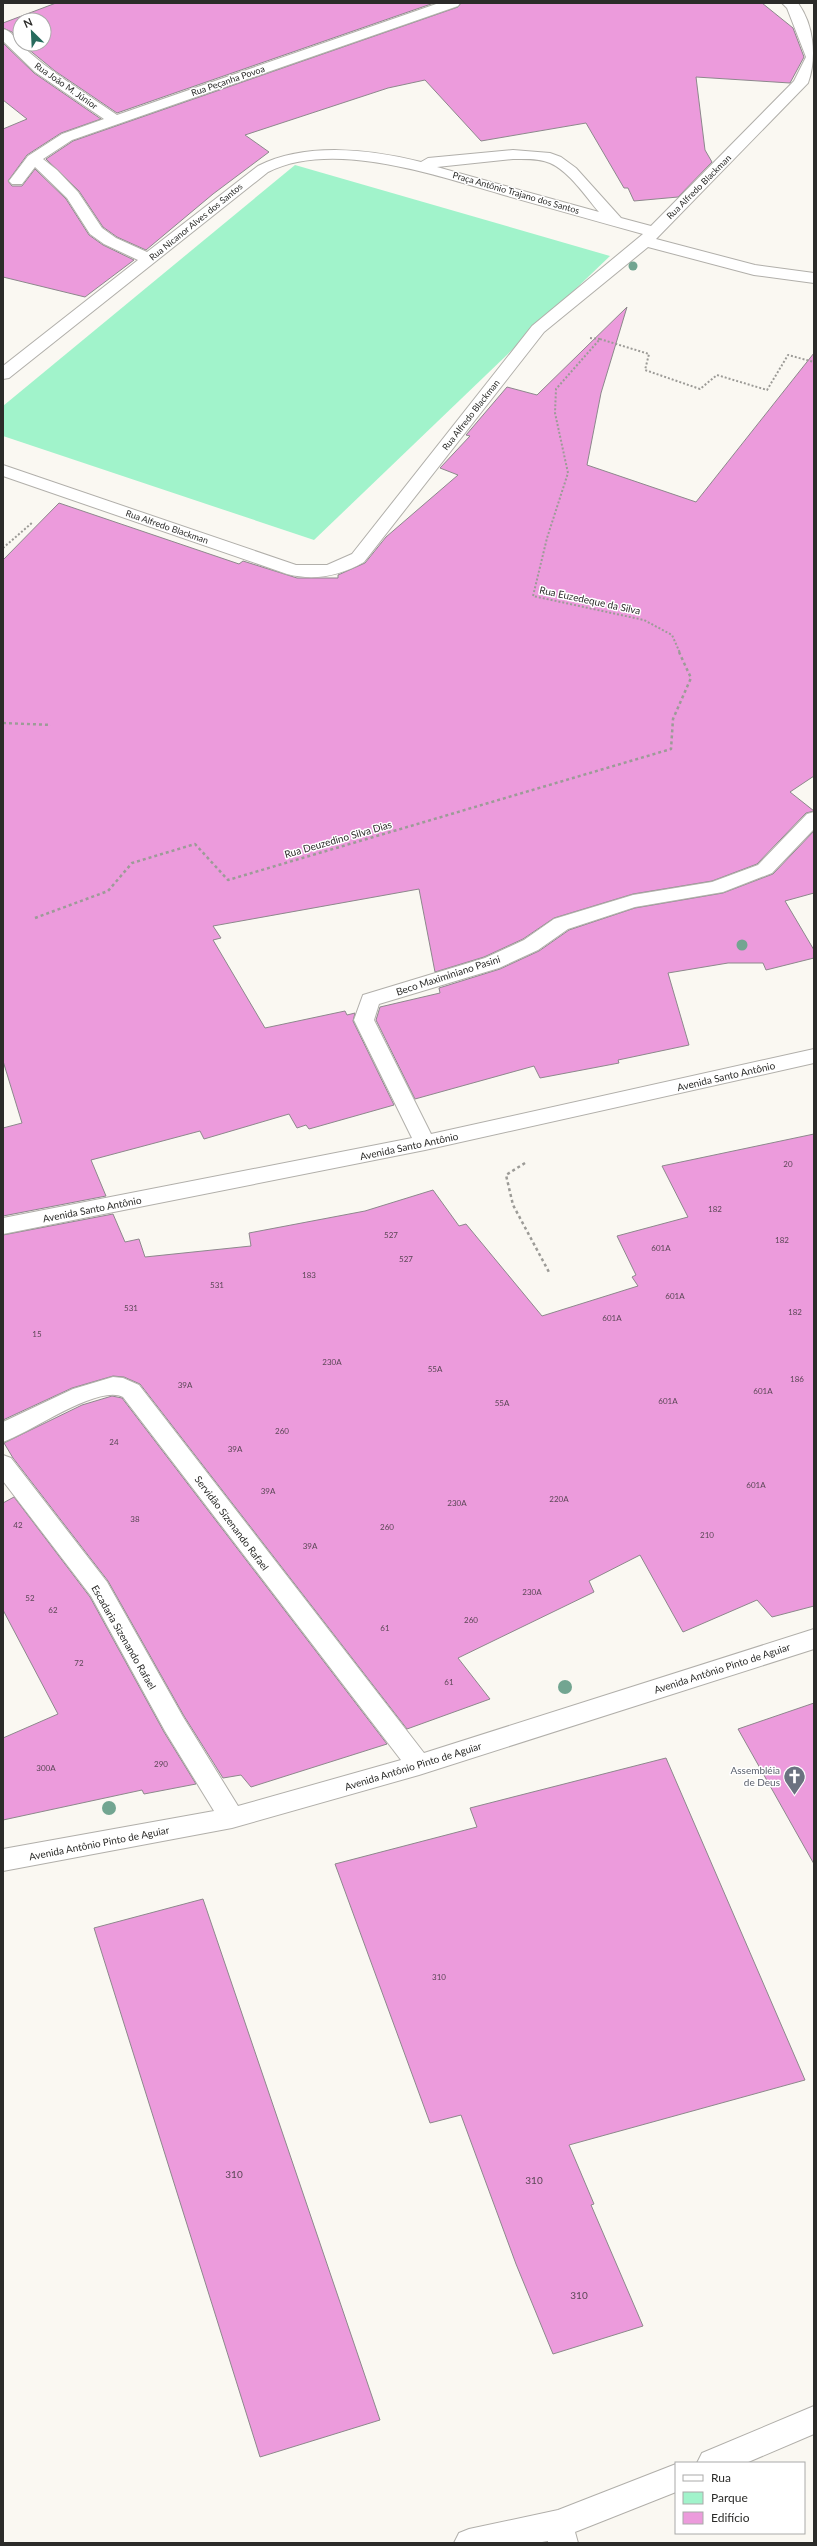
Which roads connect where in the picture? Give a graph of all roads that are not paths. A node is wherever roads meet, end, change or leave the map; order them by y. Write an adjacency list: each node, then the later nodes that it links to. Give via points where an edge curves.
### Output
1 (453, 3): 5 (street, Rua Peçanha Povoa)
2 (789, 3): 4 (street, Rua Alfredo Blackman, via 793,6)
3 (3, 33): 5 (street, Rua João M. Júnior, via 40,69)
4 (814, 57): 10 (street, Rua Alfredo Blackman, via 801,83)
5 (115, 120): 6 (street, Rua Peçanha Povoa, via 67,137)
6 (34, 159): 8 (street, Rua Peçanha Povoa); 11 (street, via 73,195 96,231 110,241)
7 (414, 165): 9 (street, Praça Antônio Trajano dos Santos); 9 (street, via 524,155 548,157 566,168); 11 (street, Rua Nicanor Alves dos Santos, via 346,155 301,155 281,160 263,168)
8 (17, 181)
9 (617, 223): 10 (street)
10 (650, 236): 12 (street, via 754,270); 15 (street, Rua Alfredo Blackman, via 538,329 358,558 346,566 313,573 293,570)
11 (149, 259): 13 (street, Rua Nicanor Alves dos Santos)
12 (814, 278)
13 (10, 361): 14 (street)
14 (3, 374)
15 (3, 470)
16 (814, 818): 18 (street, Beco Maximiniano Pasini, via 765,869 716,888 634,901 561,924 531,945 492,963 370,1000 364,1020)
17 (814, 1056): 18 (street, Avenida Santo Antônio)
18 (425, 1143): 19 (street, Avenida Santo Antônio)
19 (3, 1226)
20 (3, 1433): 23 (street, Servidão Sizenando Rafael, via 27,1417 101,1388 122,1386 130,1391)
21 (3, 1464): 24 (street, Escadaria Sizenando Rafael, via 99,1589 174,1724)
22 (814, 1638): 23 (street, Avenida Antônio Pinto de Aguiar)
23 (419, 1765): 24 (street, Avenida Antônio Pinto de Aguiar)
24 (232, 1818): 25 (street, Avenida Antônio Pinto de Aguiar)
25 (3, 1860)
26 (814, 2420): 27 (street)
27 (714, 2462)
28 (675, 2478): 29 (street)
29 (561, 2534): 30 (street)
30 (469, 2543)

